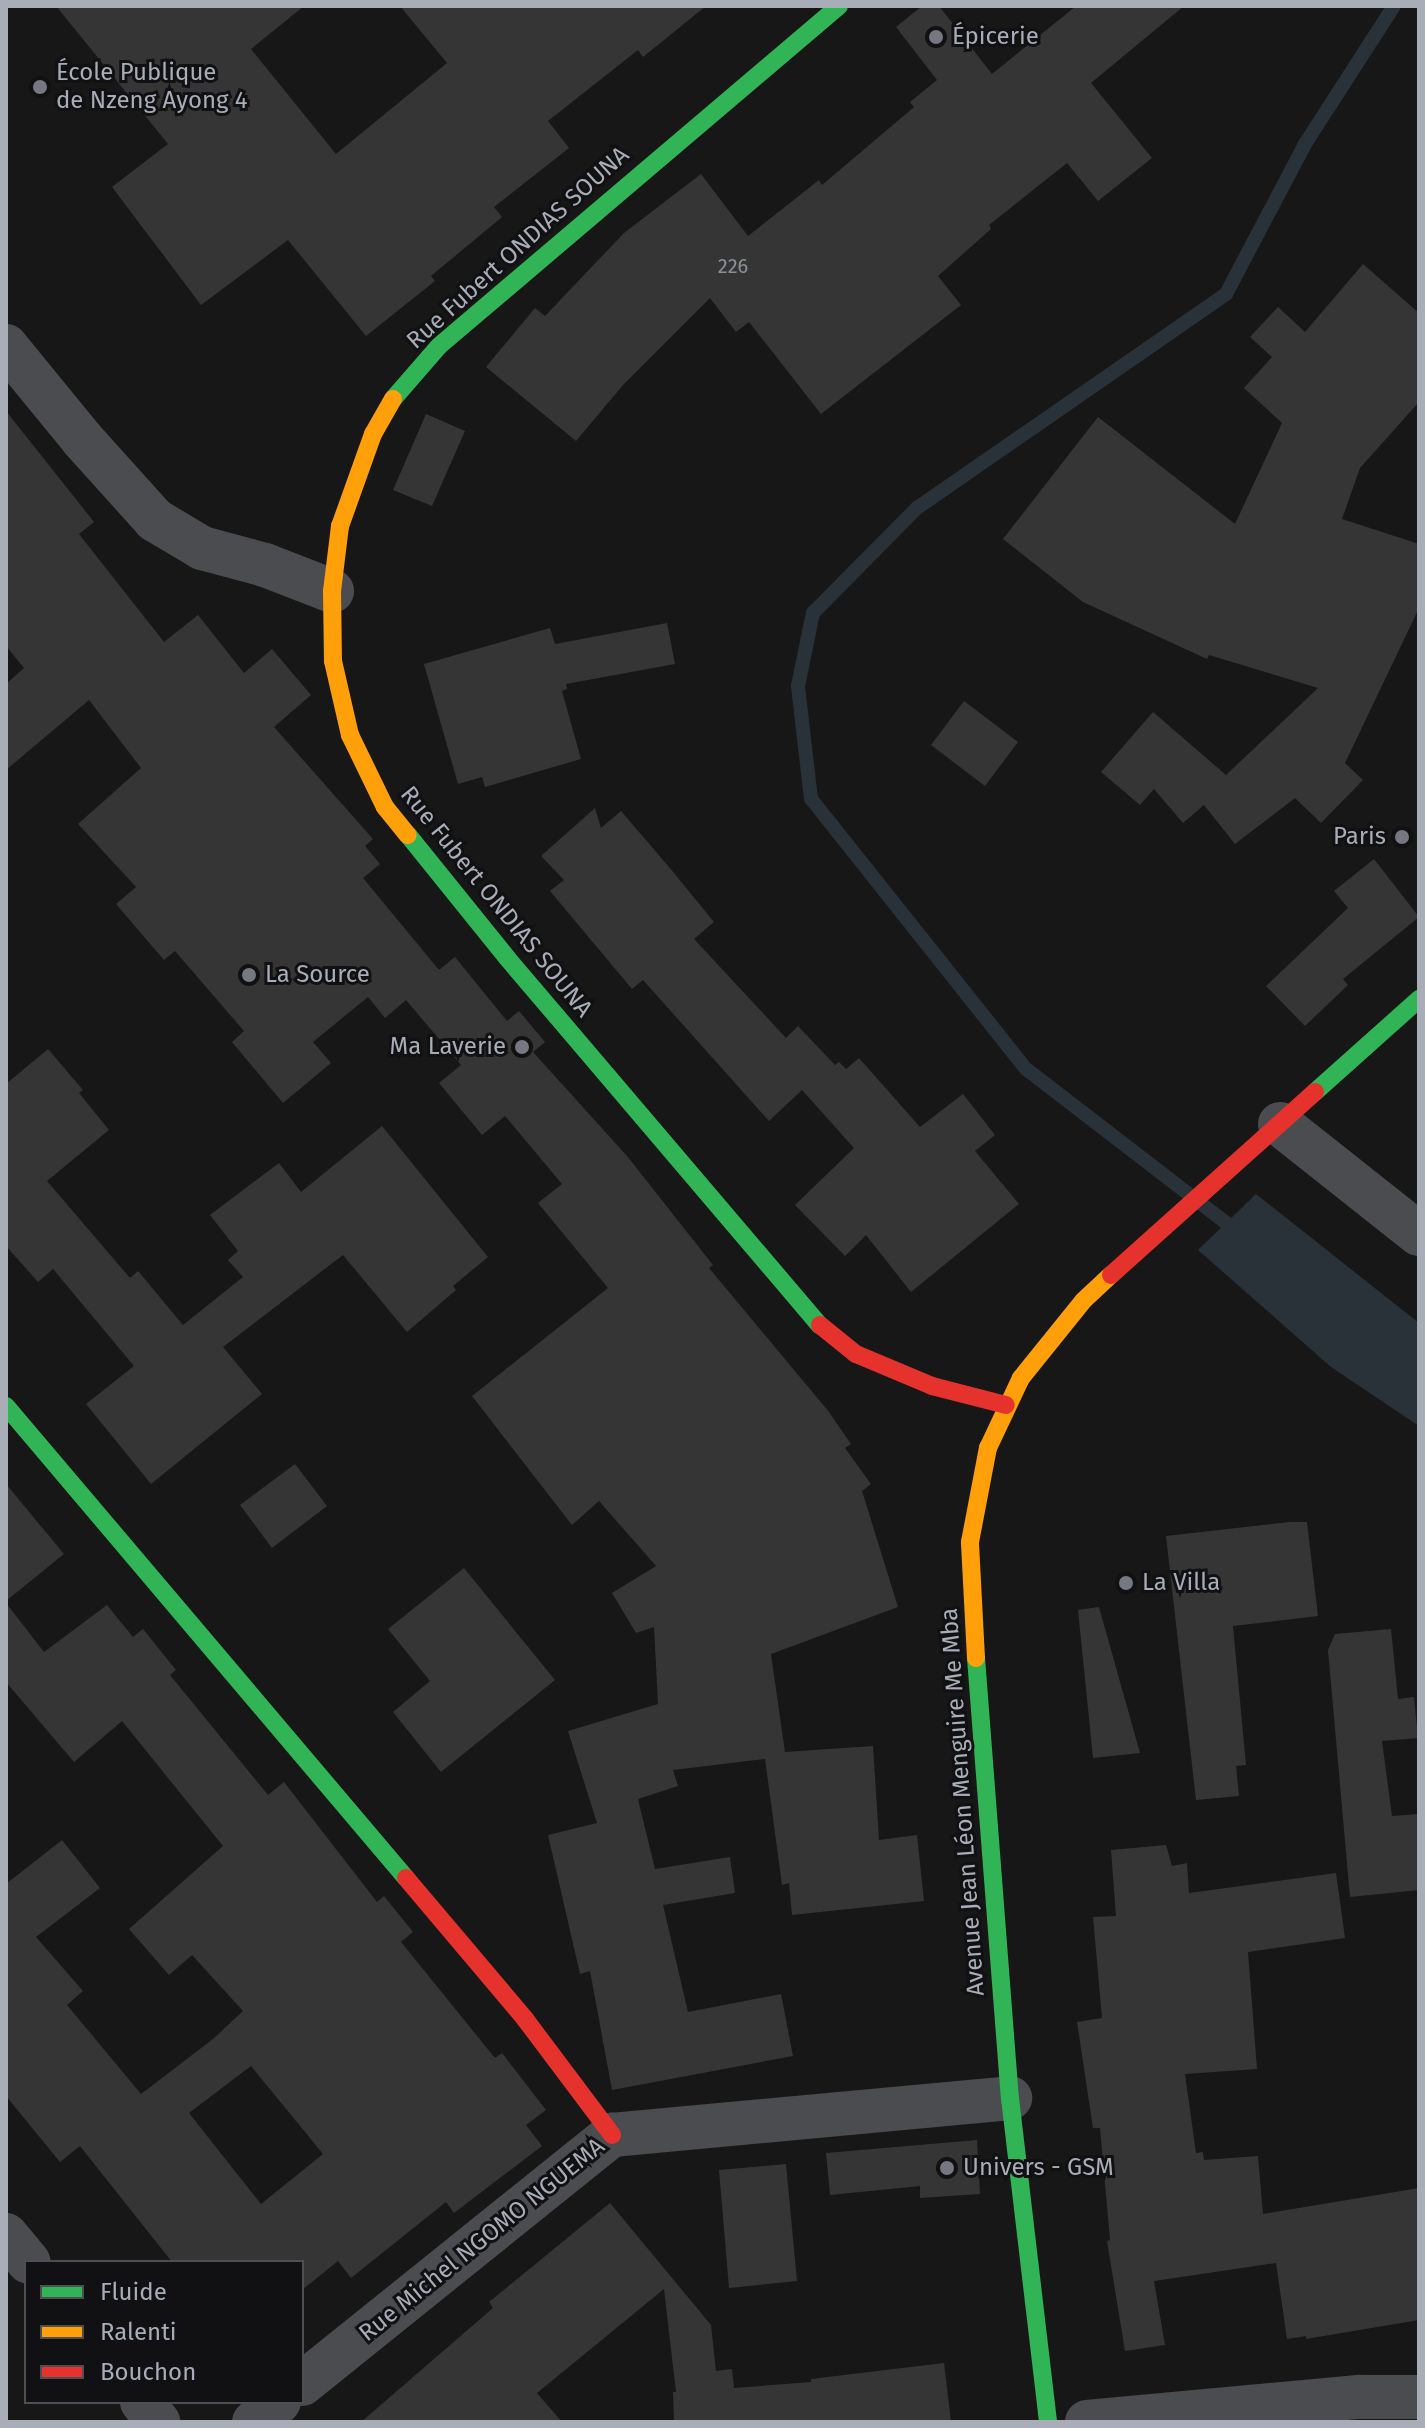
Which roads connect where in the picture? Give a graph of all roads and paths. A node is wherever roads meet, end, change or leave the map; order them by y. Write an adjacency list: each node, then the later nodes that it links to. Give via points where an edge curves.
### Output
1 (839, 6): 3 (street, Rue Fubert ONDIAS SOUNA, via 439,346 395,395 373,434 340,526)
2 (6, 346): 3 (street, via 155,520 202,548)
3 (332, 591): 7 (street, Rue Fubert ONDIAS SOUNA, via 333,661 350,735 385,807 508,959 815,1321 856,1354 932,1386)
4 (1419, 999): 5 (street)
5 (1267, 1135): 6 (street); 7 (street, Avenue Jean Léon Menguire Me Mba, via 1084,1300 1021,1378)
6 (1419, 1234)
7 (1006, 1405): 9 (street, Avenue Jean Léon Menguire Me Mba, via 988,1448 970,1542)
8 (6, 1406): 10 (street, via 515,2007)
9 (1010, 2098): 10 (street, Rue Michel NGOMO NGUEMA); 19 (street, Avenue Jean Léon Menguire Me Mba)
10 (612, 2135): 13 (street, Rue Michel NGOMO NGUEMA)
11 (6, 2235): 12 (street)
12 (27, 2260)
13 (304, 2382)
14 (1419, 2397): 20 (street, via 1359,2397)
15 (144, 2404): 17 (street)
16 (276, 2404): 18 (street)
17 (158, 2422)
18 (254, 2422)
19 (1048, 2422)
20 (1087, 2422)

